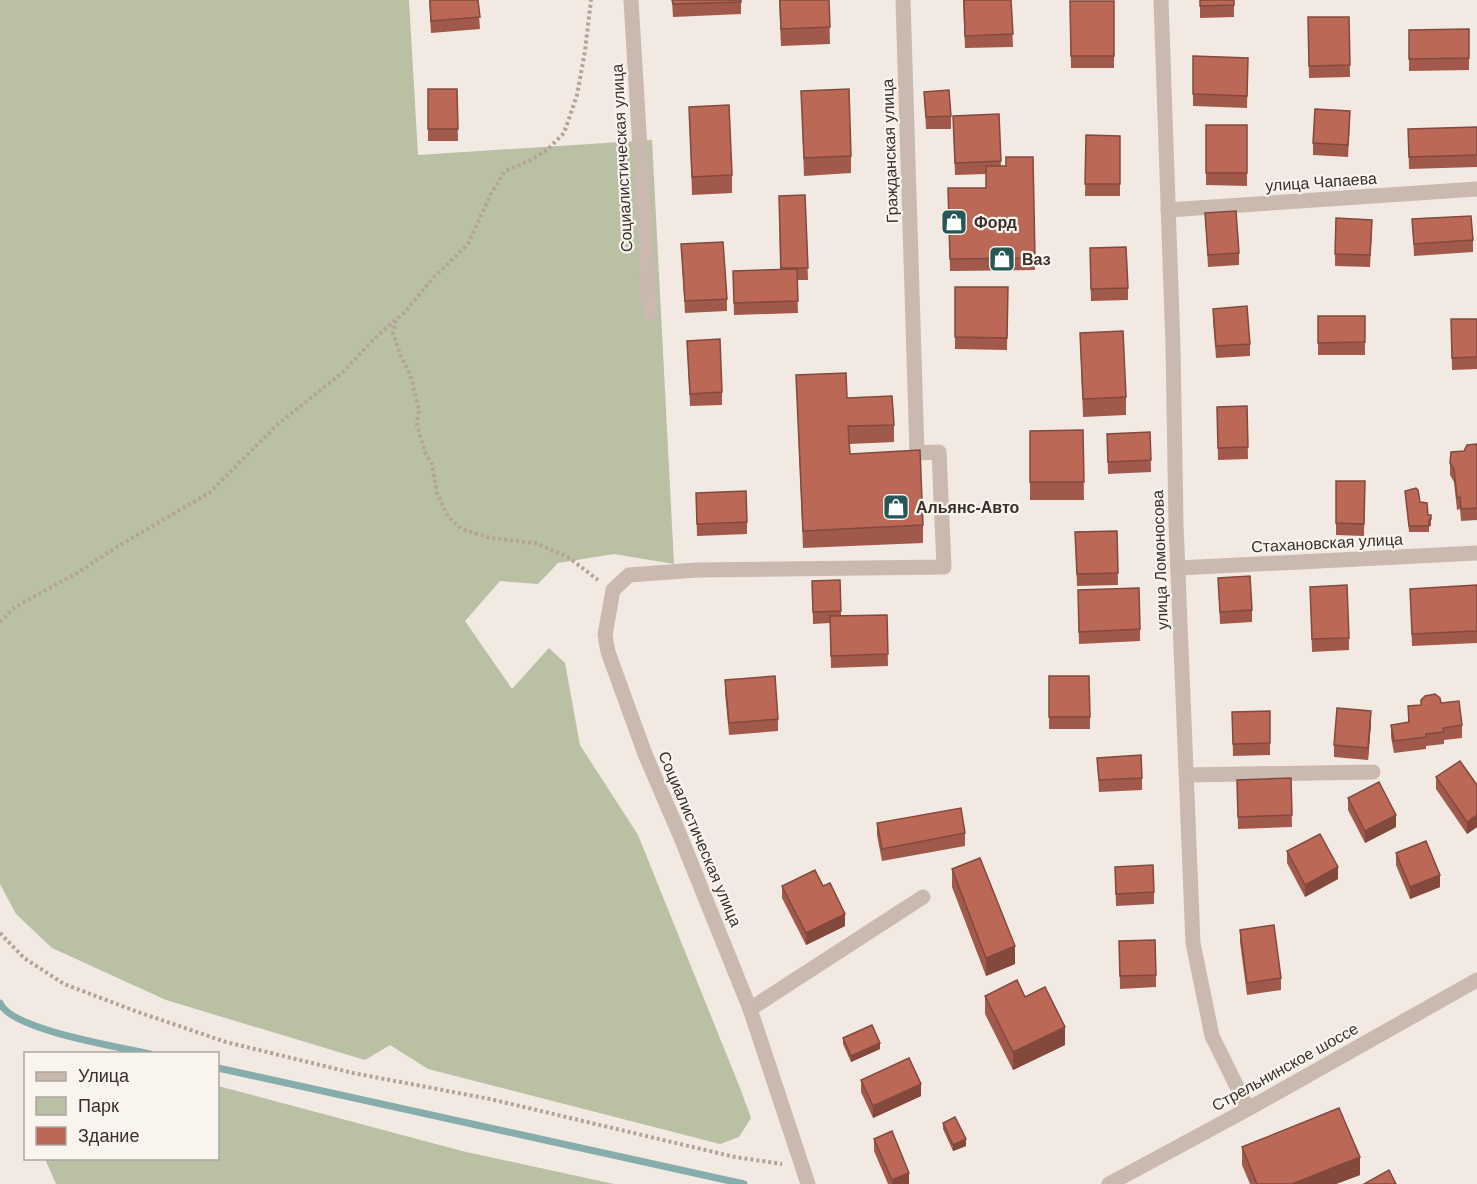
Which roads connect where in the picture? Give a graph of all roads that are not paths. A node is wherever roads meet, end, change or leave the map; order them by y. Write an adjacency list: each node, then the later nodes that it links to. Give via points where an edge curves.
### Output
1 (631, 0): 6 (street, Социалистическая улица)
2 (903, 0): 9 (street, Гражданская улица, via 917,453 939,452 944,567 697,570 629,575)
3 (1161, 0): 5 (street, улица Ломоносова)
4 (1477, 189): 5 (street, улица Чапаева)
5 (1168, 210): 8 (street, улица Ломоносова)
6 (650, 314)
7 (1477, 554): 8 (street, Стахановская улица)
8 (1178, 568): 11 (street, улица Ломоносова)
9 (613, 590): 14 (street, Социалистическая улица, via 605,635 608,652 645,754)
10 (1373, 772): 11 (street)
11 (1186, 775): 15 (street, улица Ломоносова, via 1193,943 1212,1036)
12 (922, 897): 14 (street)
13 (1477, 980): 15 (street, Стрельнинское шоссе)
14 (750, 1010): 16 (street, Социалистическая улица)
15 (1248, 1109): 17 (street, Стрельнинское шоссе)
16 (808, 1184)
17 (1108, 1184)

